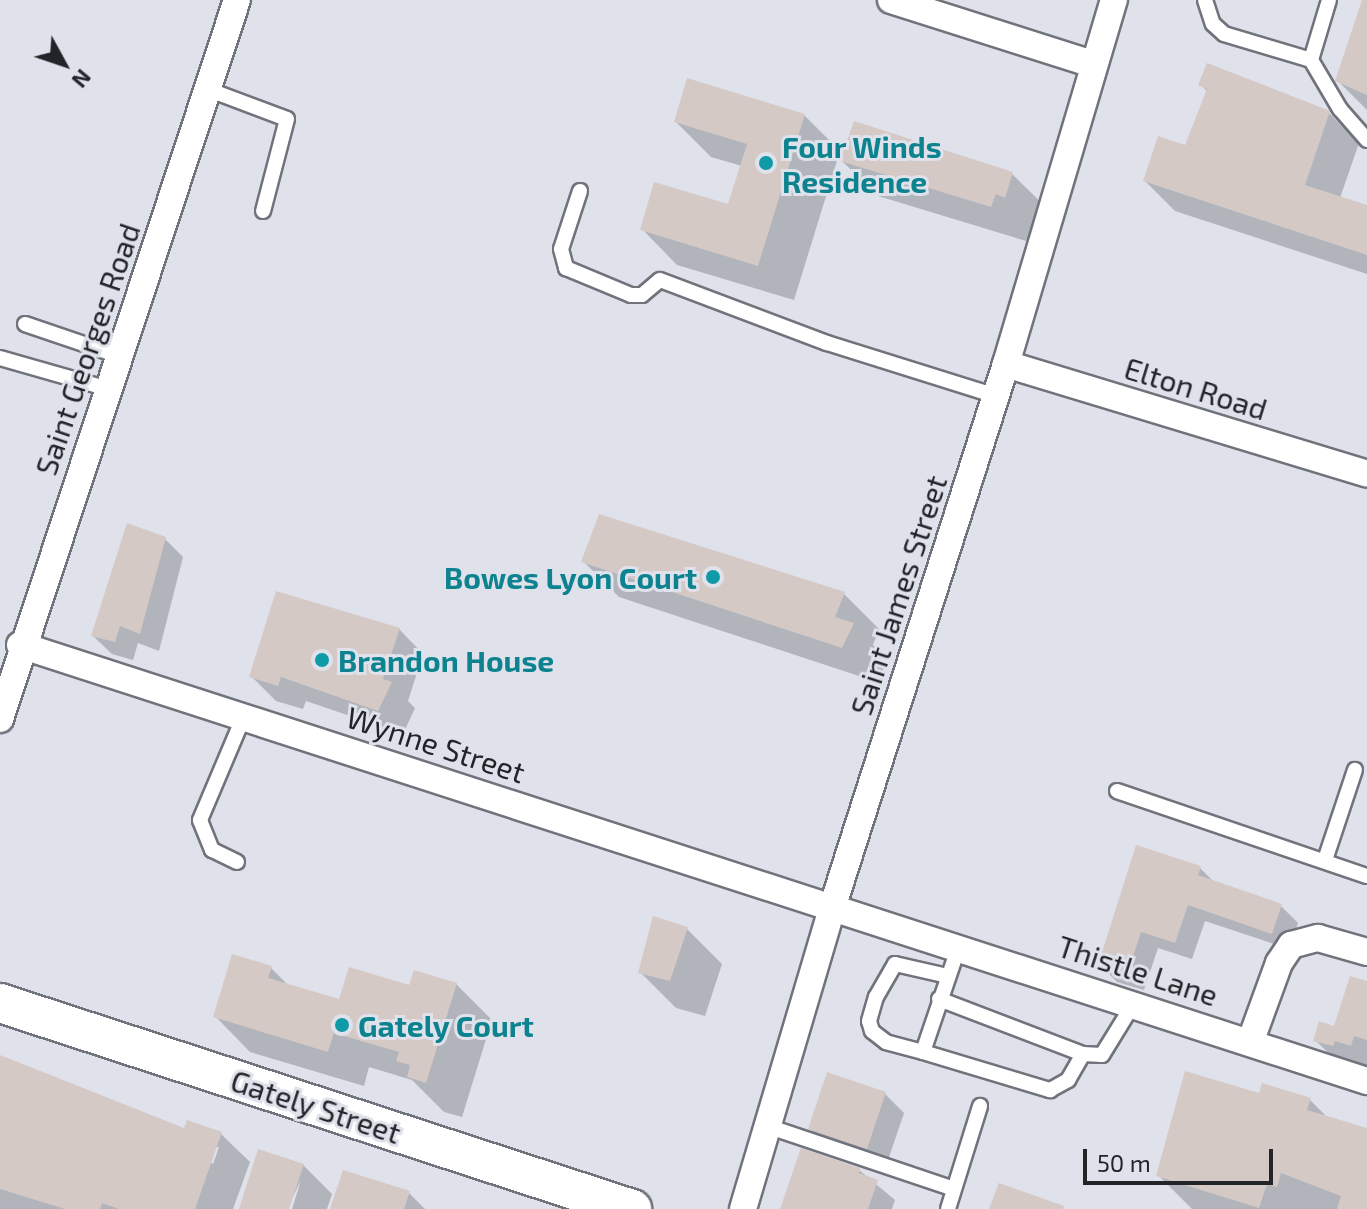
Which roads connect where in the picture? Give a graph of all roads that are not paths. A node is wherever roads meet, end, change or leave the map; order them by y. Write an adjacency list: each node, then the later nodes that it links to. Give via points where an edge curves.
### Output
1 (237, 0): 8 (street, Saint Georges Road)
2 (891, 0): 7 (street)
3 (1114, 0): 7 (street, Saint James Street)
4 (1205, 0): 6 (lane, via 1213,24 1224,34)
5 (1329, 0): 6 (lane)
6 (1311, 60): 9 (lane, via 1340,109)
7 (1093, 64): 15 (street, Saint James Street)
8 (207, 89): 11 (lane, via 287,119); 13 (street, Saint Georges Road)
9 (1367, 140)
10 (580, 191): 17 (lane, via 561,249 566,268 631,295 642,295 660,280 827,343)
11 (263, 211)
12 (25, 324): 13 (lane)
13 (119, 356): 16 (street, Saint Georges Road)
14 (0, 358): 16 (lane)
15 (1006, 364): 17 (street, Saint James Street); 18 (street, Elton Road)
16 (109, 389): 19 (street, Saint Georges Road)
17 (996, 396): 28 (street, Saint James Street)
18 (1367, 474)
19 (20, 645): 20 (street, Saint Georges Road); 21 (street, Wynne Street)
20 (6, 679): 22 (street, Saint Georges Road)
21 (244, 716): 26 (lane, via 200,820 212,850); 28 (street, Wynne Street)
22 (0, 719)
23 (1355, 770): 25 (lane)
24 (1117, 791): 25 (lane)
25 (1325, 860): 27 (lane)
26 (237, 862)
27 (1367, 876)
28 (833, 905): 29 (street, Thistle Lane); 40 (street, Saint James Street)
29 (959, 946): 31 (lane); 33 (street, Thistle Lane)
30 (1367, 952): 35 (street, via 1318,938 1291,945 1279,963)
31 (948, 976): 32 (lane); 36 (lane, via 895,964 876,997 869,1021 872,1031 886,1042)
32 (939, 999): 36 (lane); 37 (lane)
33 (1135, 1002): 35 (street, Thistle Lane); 37 (lane, via 1102,1055)
34 (0, 1003): 42 (street, Gately Street)
35 (1251, 1040): 38 (street, Thistle Lane)
36 (923, 1052): 37 (lane, via 1050,1090 1068,1080)
37 (1083, 1054)
38 (1367, 1081)
39 (980, 1106): 41 (lane)
40 (767, 1126): 41 (lane); 43 (street, Saint James Street)
41 (954, 1189): 44 (lane)
42 (632, 1209)
43 (743, 1209)
44 (948, 1209)

